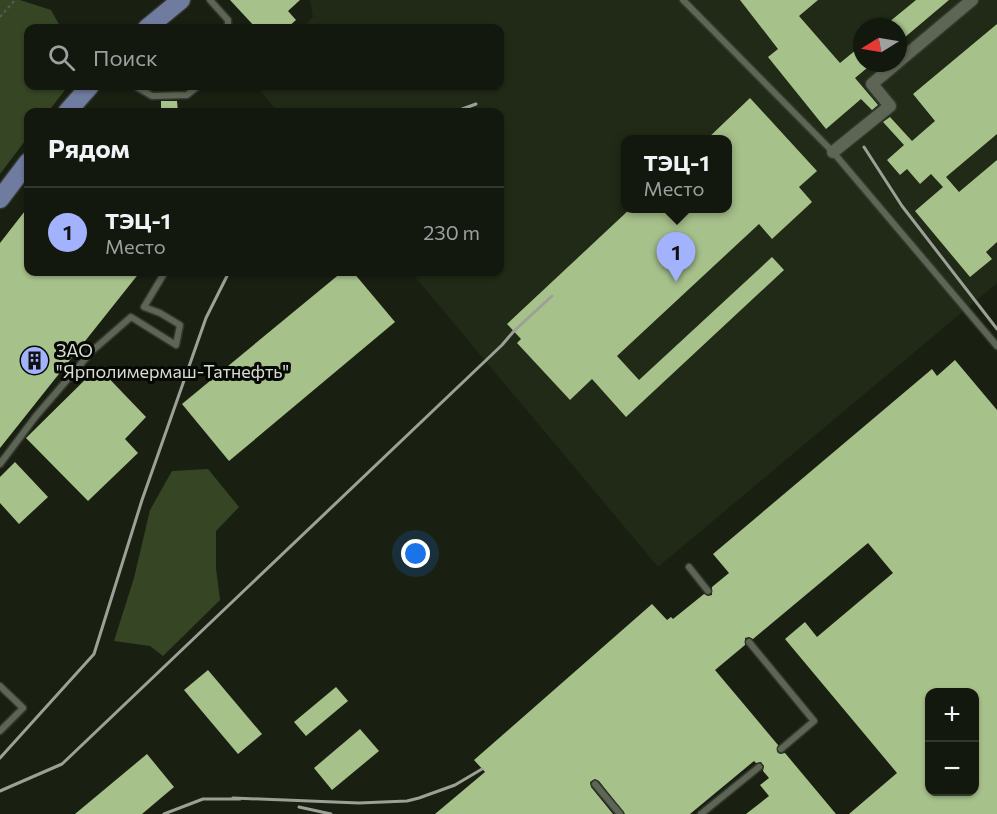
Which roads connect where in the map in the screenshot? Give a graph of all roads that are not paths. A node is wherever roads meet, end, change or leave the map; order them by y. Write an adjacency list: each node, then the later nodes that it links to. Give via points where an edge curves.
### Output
1 (181, 0): 5 (main road)
2 (210, 0): 6 (lane)
3 (683, 0): 13 (lane)
4 (972, 0): 7 (street)
5 (152, 24)
6 (228, 24)
7 (907, 55)
8 (887, 72): 13 (street, via 872,84 890,106)
9 (86, 90): 12 (main road)
10 (142, 90): 11 (lane, via 152,96 187,95)
11 (193, 90)
12 (71, 108)
13 (833, 152): 17 (lane)
14 (24, 167): 15 (main road)
15 (0, 199)
16 (163, 276): 18 (lane, via 144,308 180,326 176,345 131,317 92,351)
17 (997, 346)
18 (0, 464)
19 (689, 567): 20 (lane)
20 (708, 591)
21 (749, 642): 24 (lane, via 814,721)
22 (0, 686): 23 (lane, via 23,708)
23 (0, 731)
24 (781, 749)
25 (759, 767): 28 (lane)
26 (595, 784): 27 (lane)
27 (620, 814)
28 (701, 814)

